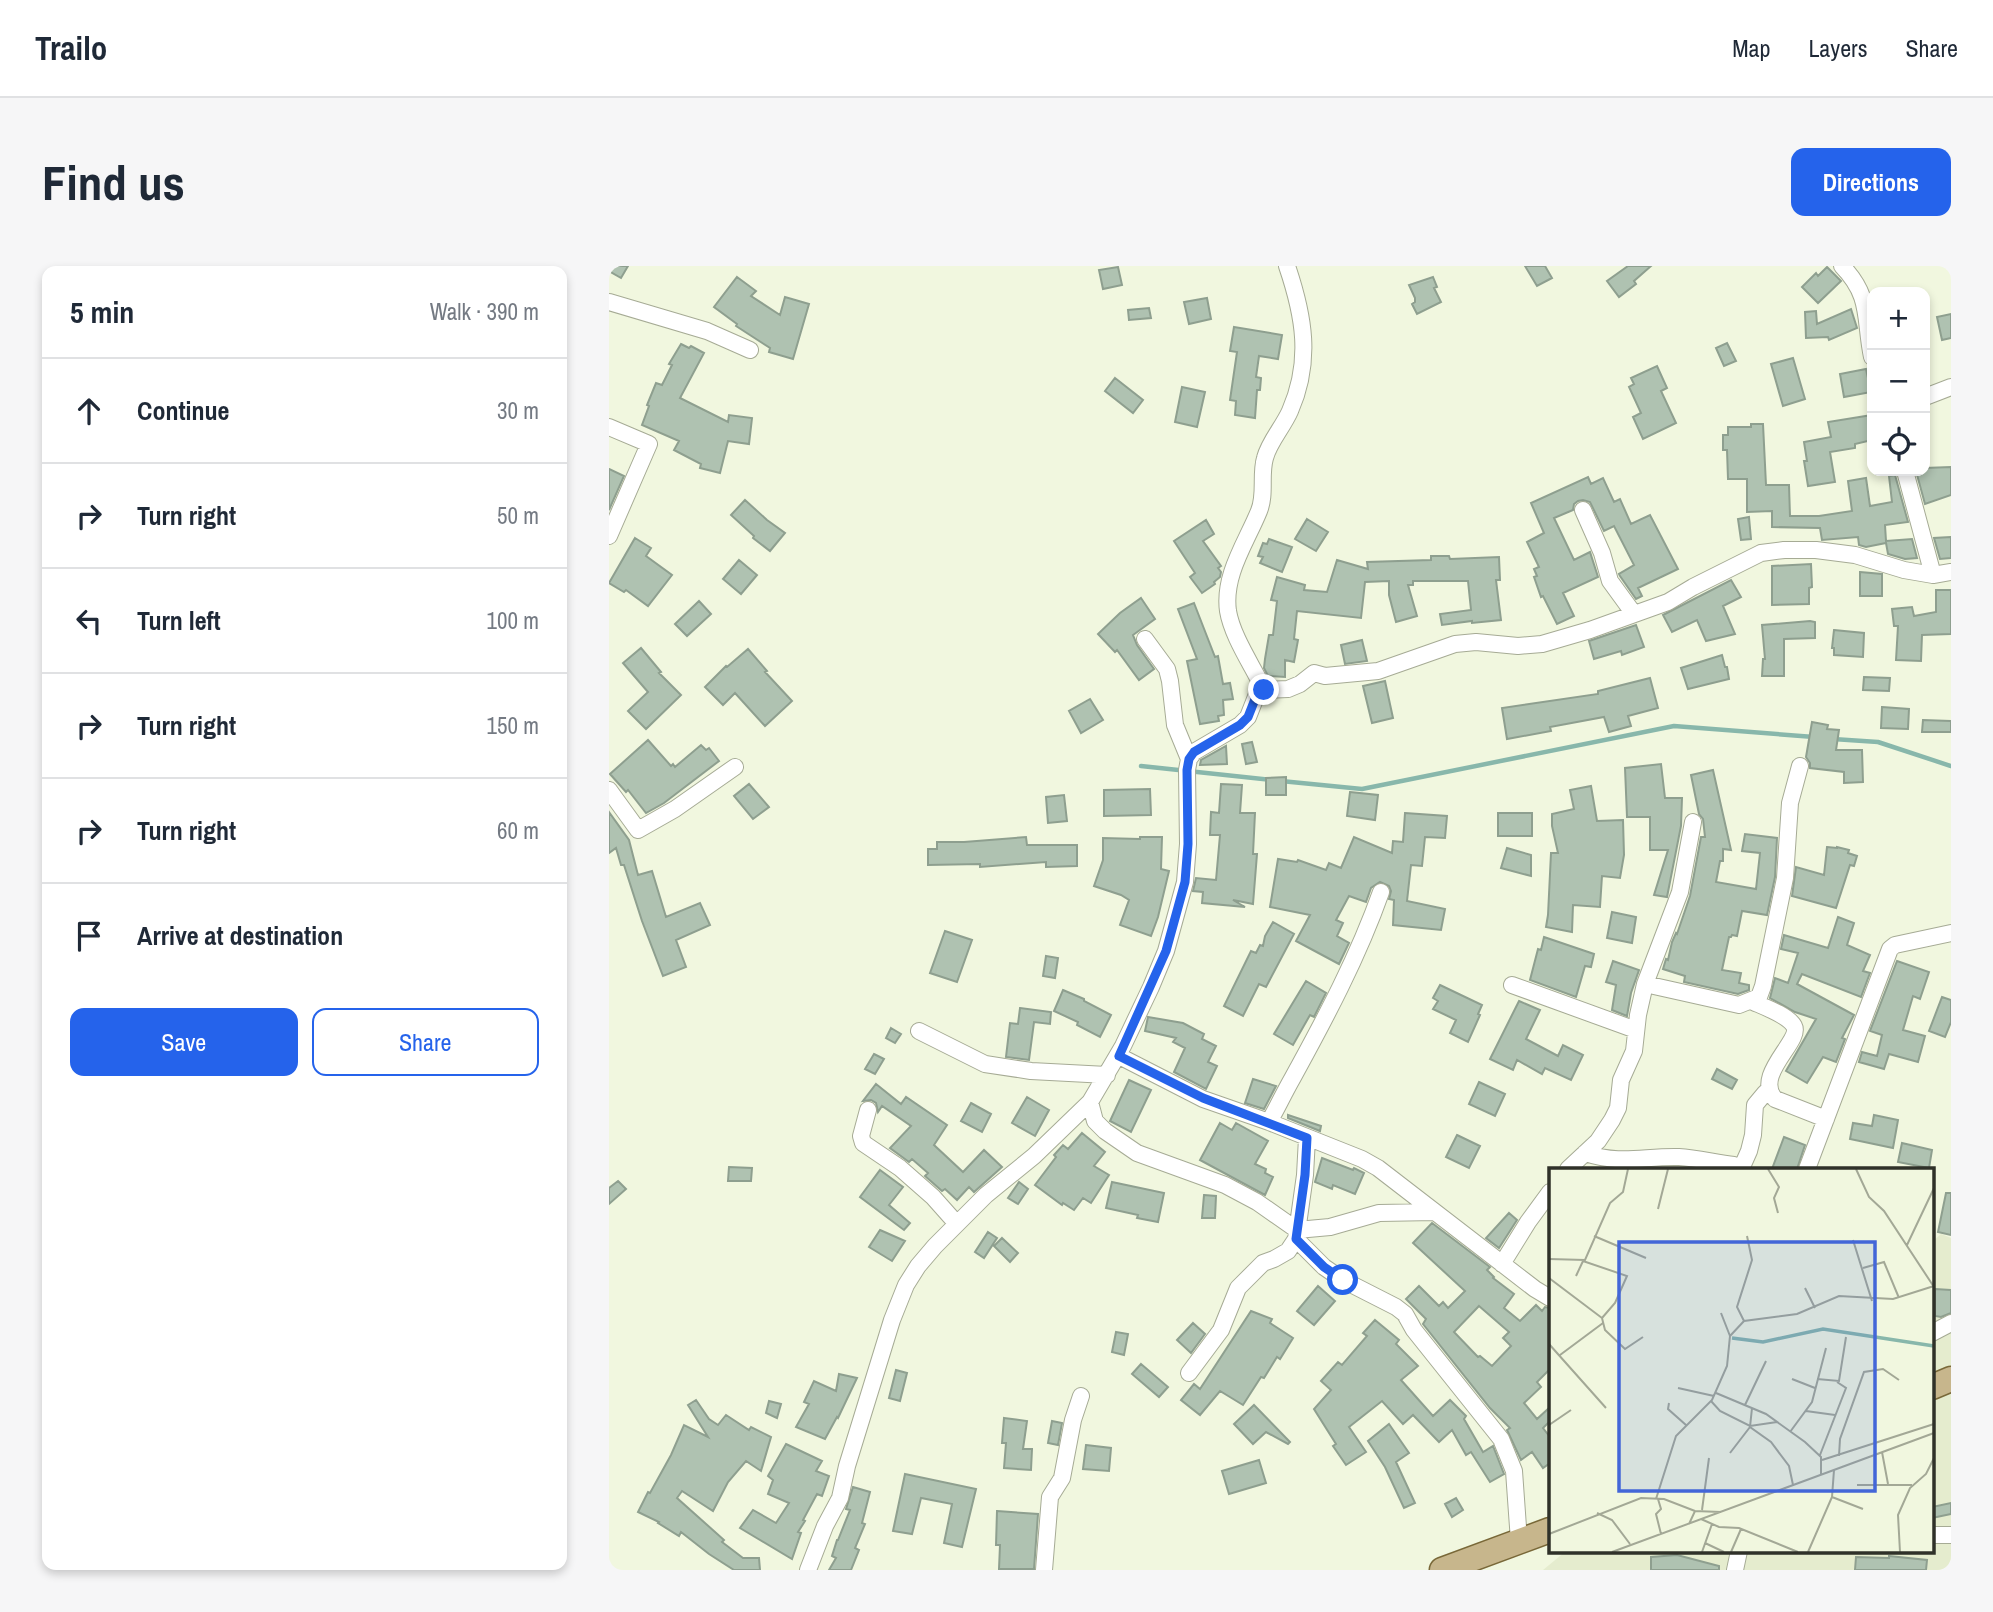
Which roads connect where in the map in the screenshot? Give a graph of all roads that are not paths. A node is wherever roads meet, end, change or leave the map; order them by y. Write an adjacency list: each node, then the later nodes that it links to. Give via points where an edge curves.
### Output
1 (1287, 266): 16 (street, via 1297,297 1304,362 1289,414 1266,455 1262,506 1233,568 1227,608)
2 (1842, 266): 5 (street, via 1859,287)
3 (609, 302): 4 (street, via 707,331)
4 (750, 350)
5 (1871, 350)
6 (1951, 387): 7 (street)
7 (1930, 395)
8 (609, 427): 11 (street, via 649,444)
9 (1906, 476): 13 (street)
10 (1583, 510): 14 (street, via 1610,581)
11 (609, 536)
12 (1951, 572): 13 (street)
13 (1933, 575): 14 (street, via 1816,550 1761,553 1668,602)
14 (1634, 614): 16 (street, via 1542,644 1455,644 1378,671 1314,673 1288,690 1264,690)
15 (1145, 639): 17 (street, via 1167,669 1175,725)
16 (1261, 684): 17 (street, via 1248,717)
17 (1189, 759): 29 (street, via 1185,882 1166,951)
18 (735, 766): 20 (street, via 638,830)
19 (1800, 766): 26 (street, via 1790,803 1785,878 1763,986)
20 (609, 790)
21 (1693, 822): 25 (street, via 1680,892)
22 (1381, 892): 36 (street, via 1329,1012)
23 (1951, 933): 34 (street, via 1890,949)
24 (1512, 985): 27 (street)
25 (1645, 985): 26 (street, via 1739,1005); 27 (street)
26 (1751, 1001): 30 (street, via 1795,1027 1774,1068)
27 (1636, 1030): 38 (street, via 1635,1051 1621,1080 1618,1108)
28 (919, 1031): 29 (street, via 985,1064 1031,1071)
29 (1115, 1061): 31 (street); 36 (street)
30 (1769, 1092): 34 (street, via 1775,1099); 41 (street, via 1755,1105 1753,1135)
31 (1090, 1102): 33 (street); 35 (street)
32 (868, 1110): 45 (street, via 863,1143 900,1168)
33 (1073, 1116): 35 (street); 45 (street)
34 (1826, 1119): 42 (street)
35 (1095, 1121): 46 (street, via 1137,1153 1225,1185 1257,1202)
36 (1269, 1122): 37 (street)
37 (1307, 1138): 44 (street, via 1378,1168); 46 (street)
38 (1585, 1153): 39 (street); 40 (street, via 1624,1160 1679,1157)
39 (1570, 1168)
40 (1738, 1168)
41 (1739, 1168)
42 (1807, 1168)
43 (1549, 1193): 47 (street)
44 (1436, 1212): 46 (street, via 1379,1213); 47 (street)
45 (957, 1224): 60 (street, via 906,1285 840,1498)
46 (1297, 1235): 51 (street, via 1288,1251 1263,1262 1238,1288 1221,1331); 58 (street, via 1324,1267 1405,1314 1501,1439 1514,1471)
47 (1502, 1264): 48 (street)
48 (1549, 1297)
49 (1951, 1323): 50 (street)
50 (1933, 1332)
51 (1189, 1373)
52 (1951, 1379): 53 (main road)
53 (1933, 1387)
54 (1081, 1396): 61 (street, via 1062,1478 1050,1497)
55 (1549, 1530): 58 (main road)
56 (1933, 1535): 57 (street)
57 (1951, 1535)
58 (1519, 1541): 62 (main road)
59 (1739, 1552): 63 (street)
60 (808, 1570)
61 (1044, 1570)
62 (1442, 1570)
63 (1735, 1570)

